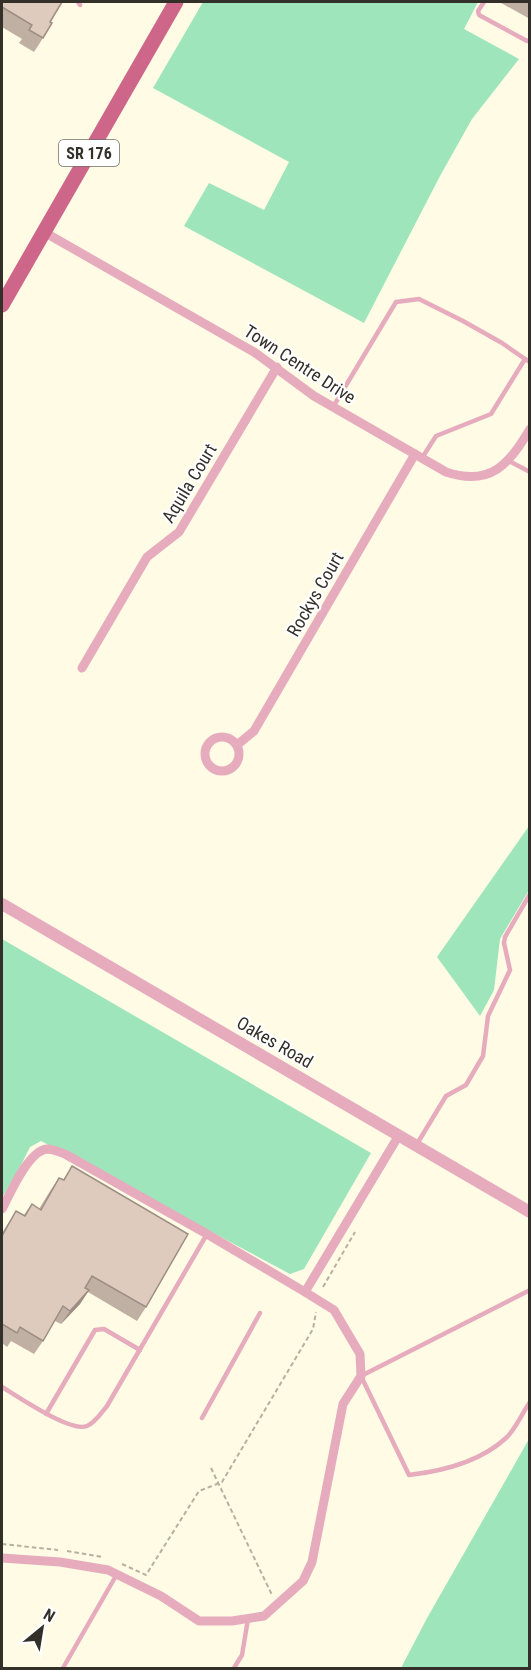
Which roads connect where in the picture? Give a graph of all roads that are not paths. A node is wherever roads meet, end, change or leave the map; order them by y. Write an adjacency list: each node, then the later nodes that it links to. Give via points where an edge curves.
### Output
1 (176, 2): 4 (main road, SR 176)
2 (484, 2): 3 (lane, via 479,15)
3 (530, 40)
4 (44, 232): 5 (main road, SR 176); 7 (street, Town Centre Drive)
5 (2, 305)
6 (527, 360): 8 (lane, via 419,299 396,302); 10 (lane, via 491,414 436,436)
7 (277, 367): 8 (street, Town Centre Drive); 13 (street, Aquila Court, via 179,532 147,557)
8 (333, 407): 10 (street, Town Centre Drive)
9 (530, 429): 11 (street)
10 (418, 456): 11 (street, Town Centre Drive, via 446,471 470,477 488,473); 14 (street, Rockys Court, via 254,731)
11 (509, 461): 12 (lane)
12 (530, 472)
13 (82, 668)
14 (237, 744)
15 (530, 894): 18 (lane, via 505,937 510,970 488,1016 483,1056 466,1085 446,1096)
16 (2, 904): 17 (street, Oakes Road)
17 (399, 1135): 18 (street, Oakes Road); 23 (street)
18 (417, 1145): 20 (street, Oakes Road)
19 (2, 1209): 21 (street, via 33,1156 45,1149 55,1150)
20 (530, 1212)
21 (207, 1234): 23 (street); 25 (lane)
22 (529, 1291): 26 (lane)
23 (305, 1292): 26 (street, via 334,1310 360,1354)
24 (260, 1313): 30 (lane)
25 (140, 1350): 29 (lane, via 107,1406 89,1426 80,1428); 29 (lane, via 104,1329 95,1330)
26 (361, 1376): 28 (lane, via 410,1475 476,1460 507,1437); 33 (street, via 343,1404 312,1562 303,1581 264,1616)
27 (2, 1387): 29 (lane)
28 (530, 1402)
29 (46, 1414)
30 (201, 1418)
31 (2, 1558): 32 (street, via 60,1562)
32 (117, 1574): 33 (street, via 199,1621); 34 (lane)
33 (248, 1619): 35 (lane, via 242,1655)
34 (63, 1668)
35 (234, 1668)

